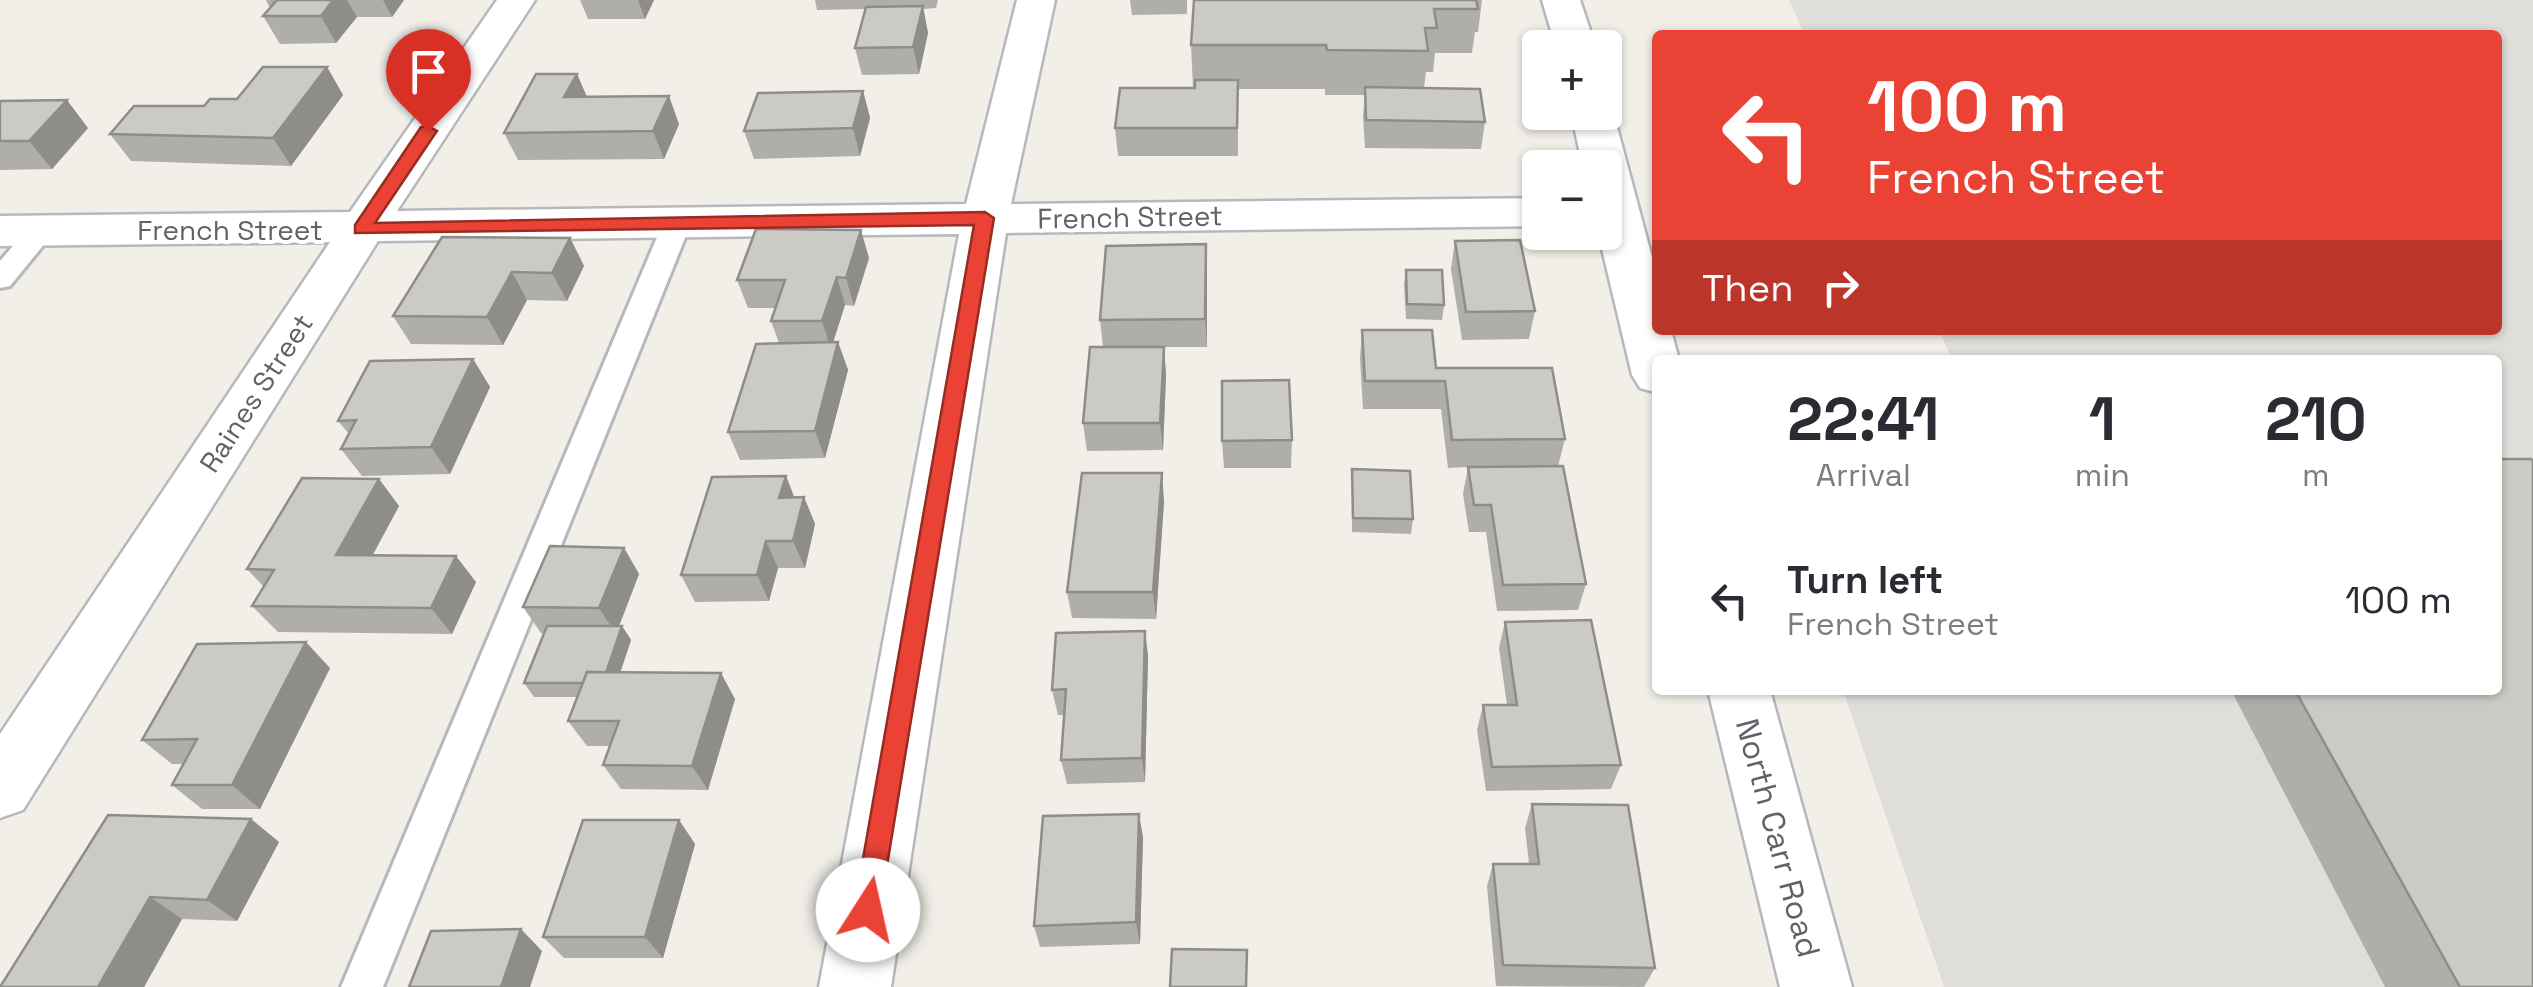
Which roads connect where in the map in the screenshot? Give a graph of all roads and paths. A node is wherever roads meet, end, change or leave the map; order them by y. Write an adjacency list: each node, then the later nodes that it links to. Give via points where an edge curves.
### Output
1 (516, 0): 8 (street, Raines Street)
2 (1036, 0): 6 (street)
3 (1561, 0): 4 (street)
4 (1570, 30)
5 (1522, 212): 6 (street, French Street)
6 (985, 218): 7 (street, French Street); 16 (street)
7 (676, 224): 8 (street, French Street); 15 (lane)
8 (362, 229): 9 (street, French Street); 14 (street, Raines Street)
9 (20, 231): 11 (lane)
10 (1622, 245): 12 (street)
11 (0, 280)
12 (1652, 355)
13 (1740, 695): 17 (street, North Carr Road)
14 (0, 790)
15 (362, 987)
16 (855, 987)
17 (1816, 987)

